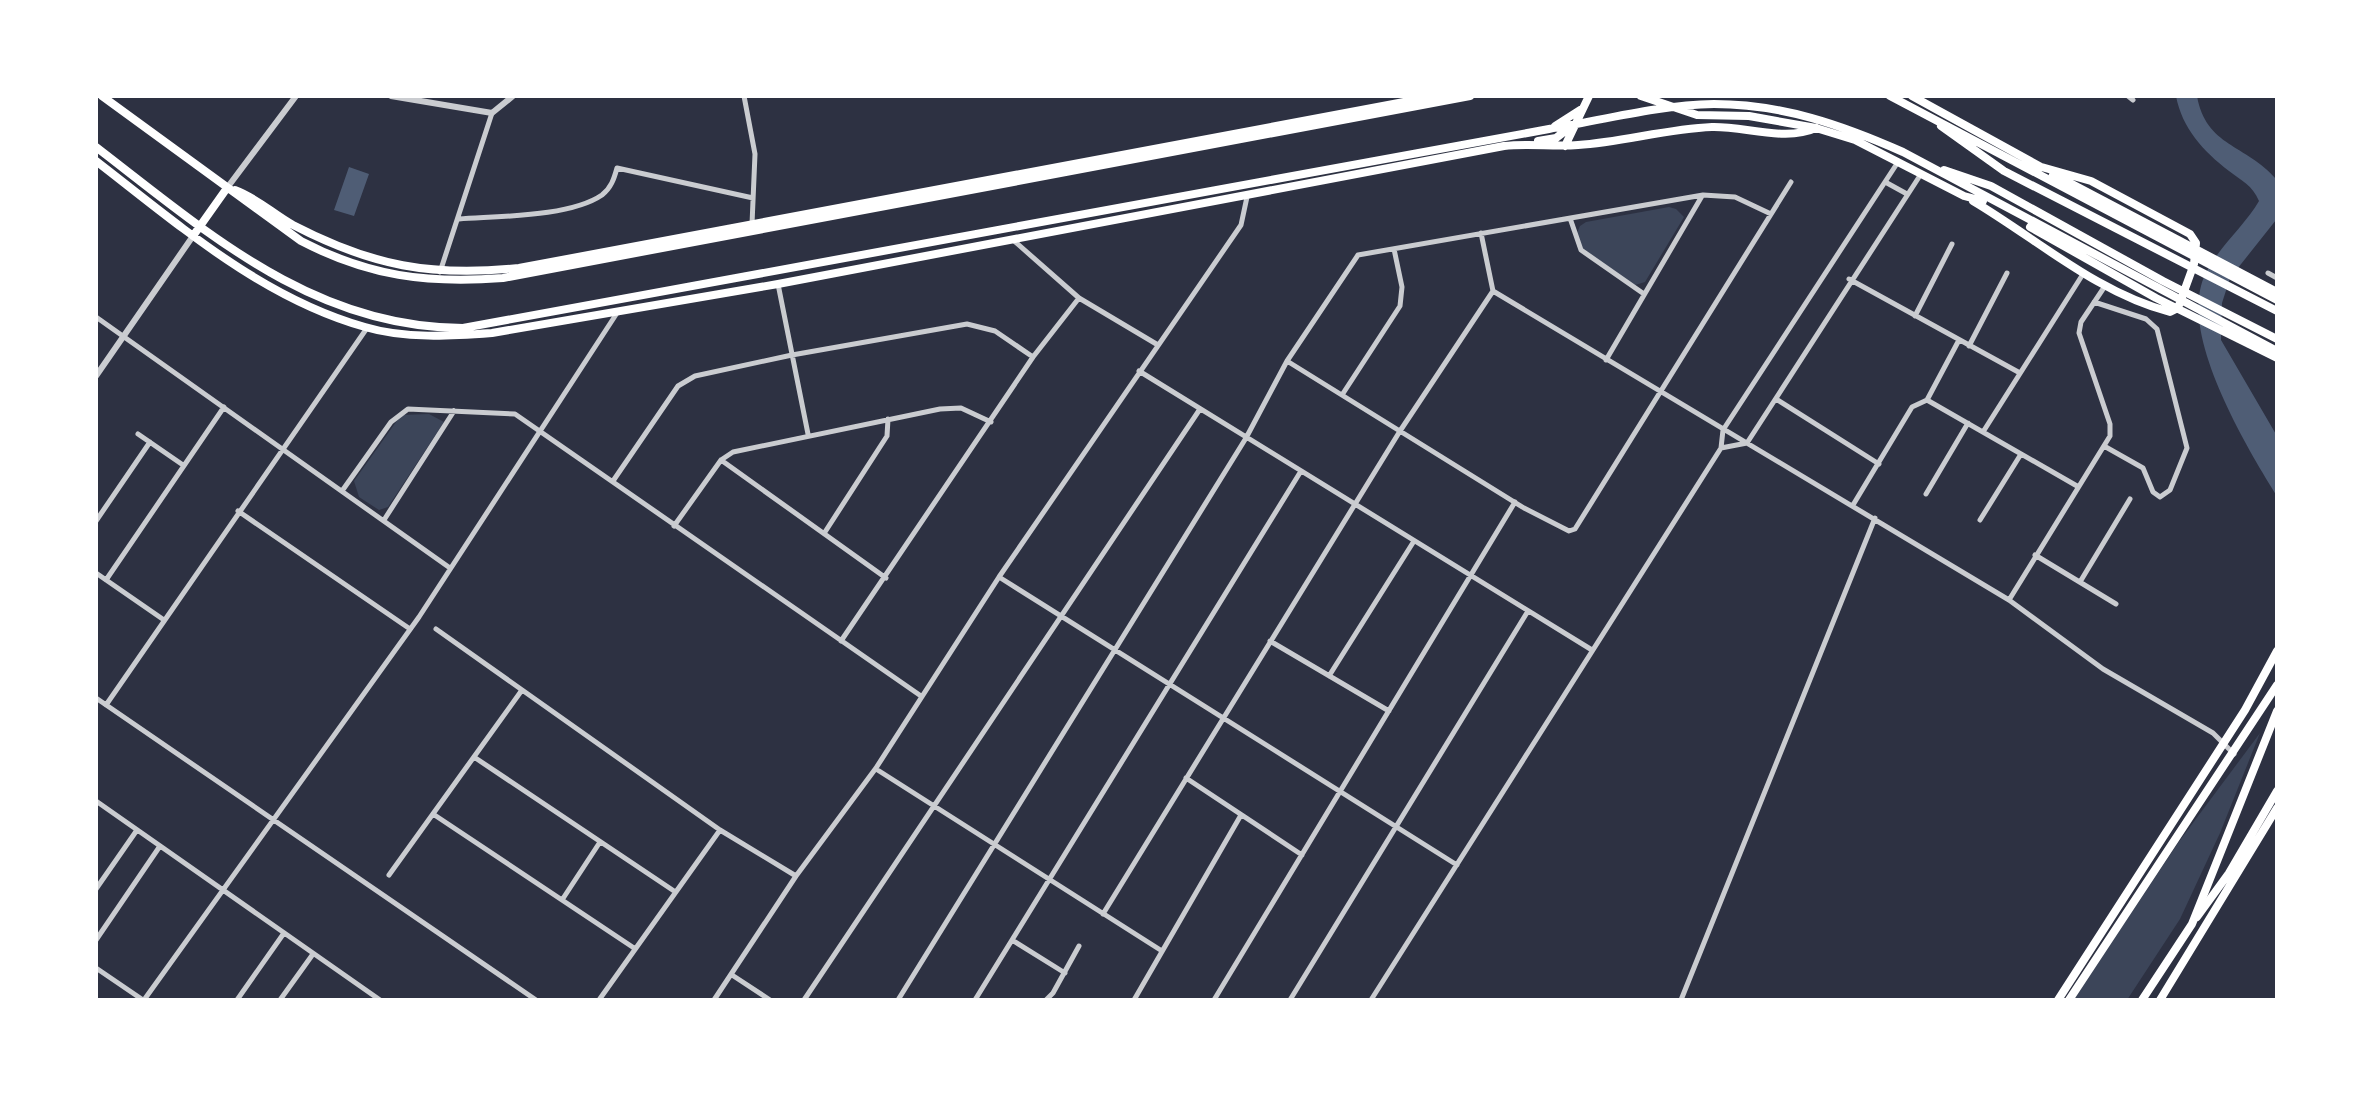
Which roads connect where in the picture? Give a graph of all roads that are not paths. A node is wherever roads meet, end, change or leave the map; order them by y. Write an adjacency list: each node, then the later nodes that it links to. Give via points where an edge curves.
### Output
1 (102, 96): 16 (main road)
2 (115, 96): 16 (main road)
3 (296, 96): 34 (street)
4 (391, 96): 17 (street)
5 (513, 96): 17 (street)
6 (744, 96): 40 (street, via 755,154)
7 (1436, 96): 28 (main road)
8 (1470, 96): 28 (main road)
9 (1589, 96): 14 (main road)
10 (1641, 96): 13 (main road)
11 (1890, 96): 15 (main road)
12 (1912, 96): 30 (main road)
13 (1681, 107): 18 (main road, via 1697,115); 19 (main road)
14 (1581, 109): 19 (main road); 20 (main road)
15 (1918, 109): 30 (main road); 66 (main road, via 2004,171 2169,256)
16 (121, 110): 34 (main road)
17 (492, 113): 44 (street)
18 (1817, 124): 23 (main road, via 1790,133 1716,127); 25 (main road)
19 (1573, 125): 20 (main road); 22 (main road, via 1556,138); 23 (main road)
20 (1549, 129): 21 (main road)
21 (1503, 142): 22 (main road); 39 (main road); 48 (main road)
22 (1530, 143): 23 (main road)
23 (1565, 146)
24 (96, 147): 47 (main road)
25 (1901, 157): 27 (main road); 31 (main road); 33 (street)
26 (96, 161): 50 (main road)
27 (1927, 164): 29 (main road); 31 (main road)
28 (1083, 165): 34 (main road, via 503,278 441,282 336,259 274,224); 46 (main road)
29 (1936, 168): 35 (main road); 42 (main road); 62 (main road, via 1991,186)
30 (2036, 170): 61 (main road, via 2091,181 2177,226 2196,243 2184,298 2170,312); 66 (main road)
31 (1921, 173): 35 (main road); 36 (street)
32 (1791, 182): 43 (street)
33 (1887, 183): 36 (street); 102 (street)
34 (227, 188): 47 (main road); 55 (main road, via 347,251)
35 (1951, 188): 38 (main road)
36 (1907, 194): 59 (street)
37 (1703, 195): 43 (street, via 1735,197); 45 (street); 65 (street)
38 (1964, 196): 41 (main road); 54 (main road)
39 (1247, 197): 51 (main road); 80 (street, via 1241,225)
40 (753, 198): 44 (street, via 617,168 613,184 586,203); 46 (street)
41 (1982, 200): 42 (main road); 62 (main road)
42 (1999, 204): 62 (main road)
43 (1771, 214): 91 (street)
44 (459, 219): 55 (street)
45 (1571, 221): 49 (street); 65 (street, via 1581,250)
46 (752, 224): 55 (main road, via 519,268)
47 (200, 226): 50 (main road); 69 (main road, via 296,289 366,317 463,328)
48 (1006, 229): 51 (main road); 69 (main road)
49 (1481, 233): 53 (street); 63 (street)
50 (193, 236): 75 (main road, via 268,287); 76 (street)
51 (1012, 239): 60 (main road); 67 (street)
52 (1952, 244): 73 (street)
53 (1394, 249): 87 (street, via 1358,255 1350,263); 92 (street, via 1400,306)
54 (2084, 272): 61 (main road); 89 (street)
55 (440, 273)
56 (2007, 273): 81 (street)
57 (2268, 273): 58 (street)
58 (2277, 278)
59 (1849, 279): 73 (street); 93 (street)
60 (778, 284): 72 (main road); 83 (street)
61 (2105, 286): 70 (street)
62 (2160, 290): 77 (main road); 79 (main road)
63 (1493, 291): 86 (street); 103 (street)
64 (2277, 292): 66 (main road)
65 (1644, 294): 86 (street)
66 (2265, 294): 68 (main road); 71 (main road)
67 (1079, 298): 80 (street); 84 (street)
68 (2277, 300)
69 (619, 301): 72 (main road)
70 (2094, 302): 110 (street, via 2079,333 2110,424); 110 (street, via 2146,319 2157,329 2187,448 2170,490 2160,497 2143,468)
71 (2277, 311)
72 (618, 312): 75 (main road, via 446,336); 101 (street)
73 (1915, 316): 78 (street)
74 (96, 317): 76 (street)
75 (367, 328): 111 (street)
76 (124, 336): 90 (street); 95 (street)
77 (2277, 339)
78 (1959, 340): 81 (street); 94 (street)
79 (2253, 342): 82 (main road); 85 (main road)
80 (1158, 345): 88 (street)
81 (1969, 346): 89 (street)
82 (2277, 351)
83 (792, 355): 84 (street, via 967,324 995,331); 106 (street); 118 (street, via 695,376 678,386)
84 (1033, 357): 99 (street)
85 (2277, 358)
86 (1606, 360): 91 (street)
87 (1287, 361): 92 (street); 107 (street)
88 (1139, 371): 96 (street); 138 (street)
89 (2020, 373): 104 (street)
90 (96, 376)
91 (1661, 393): 102 (street); 123 (street, via 1575,529 1560,530)
92 (1342, 395): 103 (street)
93 (1776, 399): 109 (street); 115 (street)
94 (1927, 400): 100 (street); 115 (street, via 1912,407)
95 (224, 407): 111 (street); 116 (street)
96 (1200, 409): 107 (street); 145 (street)
97 (454, 411): 101 (street, via 515,414); 120 (street, via 408,409 398,414); 128 (street)
98 (888, 419): 99 (street, via 961,408); 106 (street); 132 (street, via 887,436)
99 (991, 422): 139 (street)
100 (1968, 423): 104 (street); 121 (street)
101 (539, 429): 118 (street); 135 (street)
102 (1723, 430): 109 (street); 112 (street)
103 (1400, 431): 123 (street); 125 (street)
104 (1983, 432): 113 (street)
105 (138, 434): 108 (street)
106 (808, 434): 114 (street, via 746,448)
107 (1246, 438): 117 (street); 151 (street)
108 (150, 442): 116 (street); 130 (street)
109 (1747, 443): 112 (street); 124 (street)
110 (2104, 446): 119 (street)
111 (281, 448): 120 (street); 126 (street)
112 (1721, 448): 152 (street)
113 (2021, 454): 119 (street); 129 (street)
114 (721, 460): 131 (street); 132 (street)
115 (1879, 464): 124 (street)
116 (184, 465): 140 (street)
117 (1301, 471): 125 (street); 155 (street)
118 (613, 481): 131 (street)
119 (2077, 486): 134 (street)
120 (342, 491): 128 (street)
121 (1926, 494)
122 (2130, 499): 141 (street)
123 (1515, 502): 137 (street)
124 (1853, 505): 127 (street)
125 (1357, 506): 133 (street); 150 (street)
126 (238, 511): 146 (street); 147 (street)
127 (1875, 518): 142 (street); 220 (street)
128 (384, 520): 135 (street)
129 (1980, 520)
130 (96, 521)
131 (674, 526): 149 (street)
132 (825, 532): 139 (street)
133 (1414, 541): 137 (street); 154 (street)
134 (2035, 555): 141 (street); 142 (street)
135 (450, 568): 147 (street)
136 (96, 573): 140 (street)
137 (1471, 576): 144 (street); 161 (street)
138 (999, 577): 145 (street); 158 (street)
139 (886, 578): 149 (street)
140 (106, 580): 146 (street)
141 (2080, 582): 143 (street)
142 (2009, 600): 164 (street, via 2103,669)
143 (2116, 604)
144 (1528, 611): 152 (street); 177 (street)
145 (1061, 616): 151 (street); 172 (street)
146 (164, 620): 160 (street)
147 (410, 629): 176 (street)
148 (436, 629): 157 (street)
149 (841, 641): 158 (street)
150 (1270, 641): 154 (street); 163 (street)
151 (1115, 649): 155 (street); 181 (street)
152 (1592, 650): 184 (street)
153 (2277, 651): 164 (main road)
154 (1329, 676): 161 (street)
155 (1170, 684): 163 (street); 187 (street)
156 (2277, 685): 165 (main road)
157 (522, 690): 166 (street); 179 (street)
158 (921, 696): 167 (street)
159 (96, 698): 160 (street)
160 (106, 705): 176 (street)
161 (1389, 711): 169 (street)
162 (2277, 711): 193 (main road)
163 (1223, 718): 168 (street); 169 (street)
164 (2223, 742): 165 (street); 221 (main road)
165 (2234, 754): 222 (main road)
166 (474, 757): 174 (street); 180 (street)
167 (876, 768): 172 (street); 186 (street)
168 (1186, 778): 175 (street); 192 (street)
169 (1340, 791): 177 (street); 183 (street)
170 (2277, 791): 193 (main road)
171 (96, 801): 178 (street)
172 (934, 806): 181 (street); 213 (street)
173 (2277, 808): 224 (main road)
174 (433, 814): 185 (street); 191 (street)
175 (1241, 815): 183 (street); 199 (street)
176 (272, 819): 189 (street); 204 (street)
177 (1395, 826): 184 (street); 218 (street)
178 (137, 830): 182 (street); 188 (street)
179 (720, 830): 186 (street); 190 (street)
180 (600, 842): 190 (street); 191 (street)
181 (995, 844): 187 (street); 214 (street)
182 (160, 846): 189 (street); 195 (street)
183 (1302, 855): 217 (street)
184 (1457, 865): 219 (street)
185 (389, 875)
186 (796, 876): 203 (street)
187 (1050, 879): 192 (street); 196 (street)
188 (96, 889)
189 (222, 890): 194 (street); 206 (street)
190 (674, 891): 198 (street)
191 (562, 900): 198 (street)
192 (1103, 914): 199 (street)
193 (2192, 924): 223 (main road)
194 (284, 933): 200 (street); 207 (street)
195 (96, 940)
196 (1012, 940): 202 (street); 205 (street)
197 (1079, 946): 202 (street)
198 (634, 948): 210 (street)
199 (1162, 951): 216 (street)
200 (313, 954): 208 (street); 209 (street)
201 (96, 968): 206 (street)
202 (1065, 973): 215 (street)
203 (732, 975): 211 (street); 212 (street)
204 (531, 999)
205 (977, 999)
206 (143, 1000)
207 (237, 1000)
208 (280, 1000)
209 (380, 1000)
210 (599, 1000)
211 (714, 1000)
212 (770, 1000)
213 (804, 1000)
214 (898, 1000)
215 (1046, 1000)
216 (1134, 1000)
217 (1214, 1000)
218 (1290, 1000)
219 (1371, 1000)
220 (1681, 1000)
221 (2058, 1000)
222 (2069, 1000)
223 (2142, 1000)
224 (2160, 1000)

